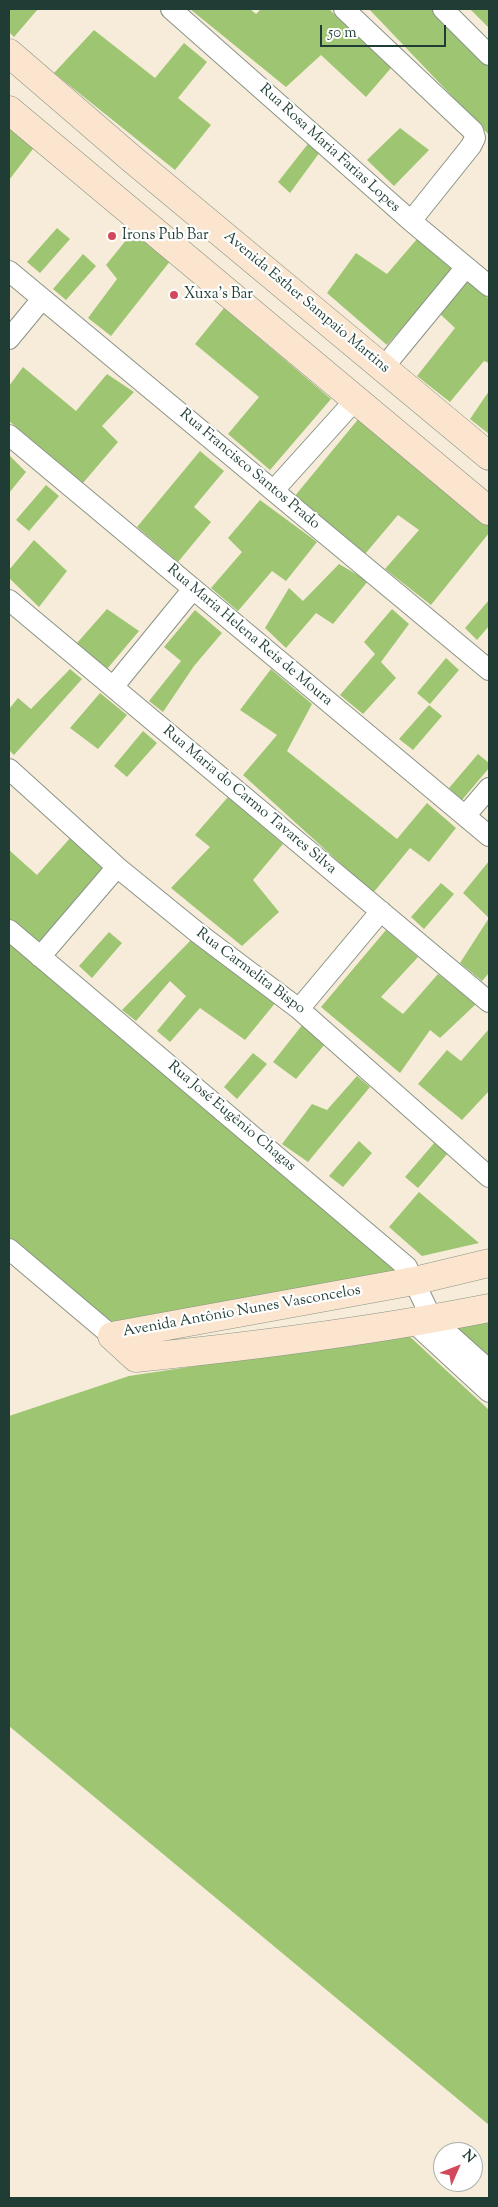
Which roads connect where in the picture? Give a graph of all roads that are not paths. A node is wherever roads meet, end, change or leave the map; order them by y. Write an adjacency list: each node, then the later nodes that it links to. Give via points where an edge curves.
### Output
1 (171, 9): 9 (street, Rua Rosa Maria Farias Lopes)
2 (344, 9): 9 (street, via 473,131 471,146)
3 (443, 9): 5 (street)
4 (9, 53): 7 (street, Avenida Esther Sampaio Martins)
5 (489, 54)
6 (9, 110): 8 (street)
7 (132, 159): 8 (street); 15 (street, Avenida Esther Sampaio Martins)
8 (104, 191): 16 (street)
9 (411, 221): 10 (street, Rua Rosa Maria Farias Lopes)
10 (466, 267): 12 (street, Rua Rosa Maria Farias Lopes); 15 (street)
11 (9, 271): 13 (street, Rua Francisco Santos Prado)
12 (489, 286)
13 (42, 299): 14 (street); 19 (street, Rua Francisco Santos Prado)
14 (9, 339)
15 (384, 368): 18 (street, Avenida Esther Sampaio Martins)
16 (356, 399): 19 (street); 20 (street)
17 (9, 435): 21 (street, Rua Maria Helena Reis de Moura)
18 (489, 456)
19 (274, 490): 23 (street, Rua Francisco Santos Prado)
20 (489, 511)
21 (193, 589): 24 (street); 27 (street, Rua Maria Helena Reis de Moura)
22 (9, 600): 24 (street, Rua Maria do Carmo Tavares Silva)
23 (489, 670)
24 (113, 687): 30 (street, Rua Maria do Carmo Tavares Silva)
25 (9, 769): 29 (street, Rua Carmelita Bispo)
26 (489, 788): 27 (street)
27 (465, 816): 28 (street, Rua Maria Helena Reis de Moura)
28 (489, 836)
29 (116, 867): 32 (street); 34 (street, Rua Carmelita Bispo)
30 (381, 911): 33 (street, Rua Maria do Carmo Tavares Silva); 34 (street)
31 (9, 930): 32 (street, Rua José Eugênio Chagas)
32 (40, 957): 38 (street, Rua José Eugênio Chagas, via 395,1256 407,1267)
33 (489, 1002)
34 (299, 1009): 35 (street, Rua Carmelita Bispo)
35 (489, 1177)
36 (9, 1249): 41 (street)
37 (489, 1263): 38 (street, Avenida Antônio Nunes Vasconcelos)
38 (414, 1281): 40 (street, Rua José Eugênio Chagas); 41 (street, Avenida Antônio Nunes Vasconcelos)
39 (489, 1308): 40 (street, Avenida Antônio Nunes Vasconcelos)
40 (423, 1320): 41 (street, Avenida Antônio Nunes Vasconcelos, via 221,1350 136,1358); 42 (street); 43 (street)
41 (112, 1336)
42 (489, 1370)
43 (489, 1392)

